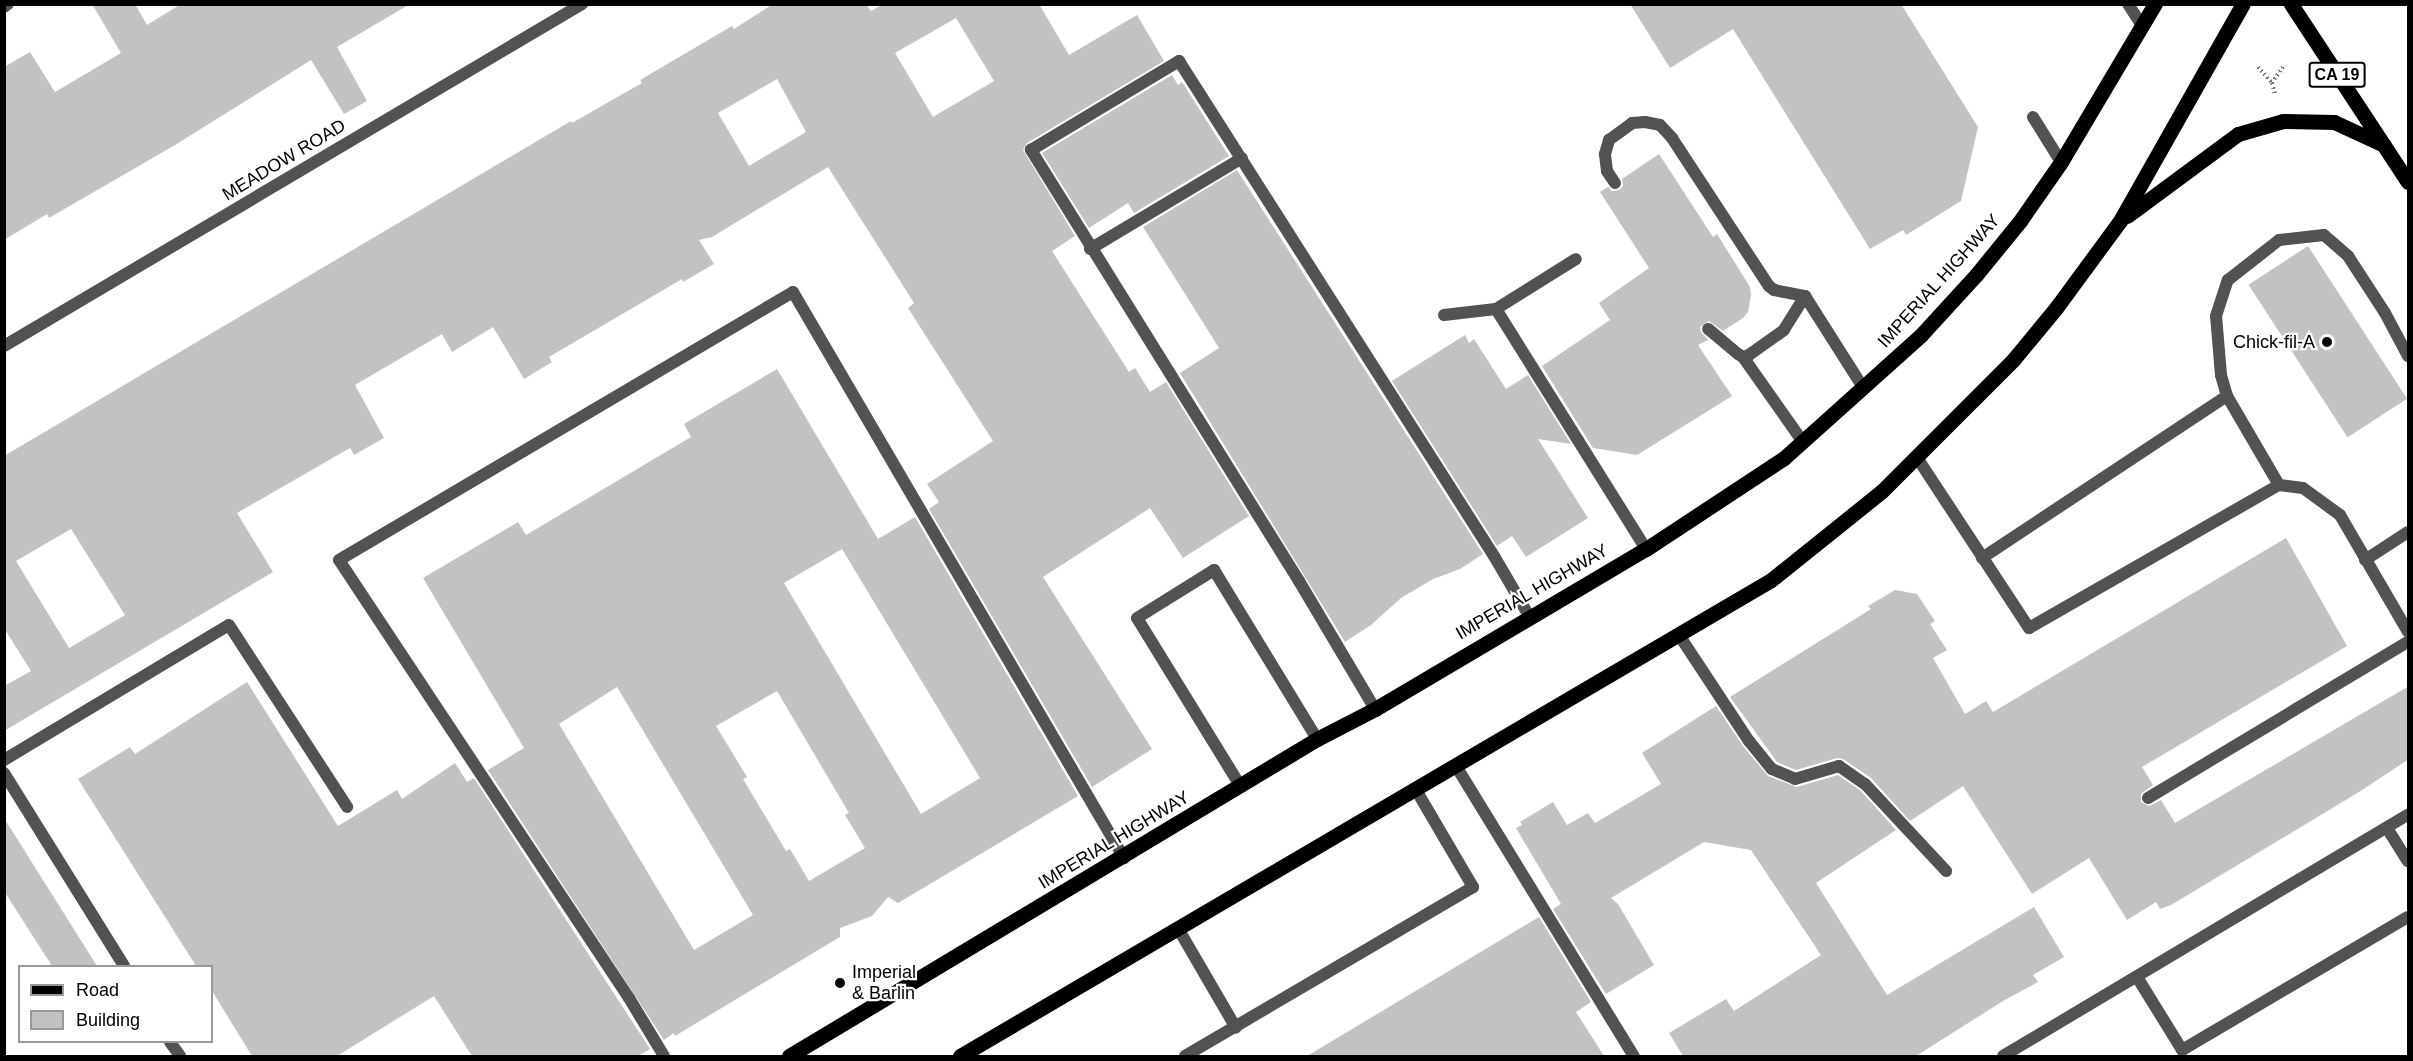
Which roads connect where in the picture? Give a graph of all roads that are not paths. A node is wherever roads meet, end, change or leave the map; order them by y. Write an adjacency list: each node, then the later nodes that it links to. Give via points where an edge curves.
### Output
1 (582, 4): 20 (street, MEADOW ROAD)
2 (2128, 4): 6 (street)
3 (2155, 4): 6 (main road, IMPERIAL HIGHWAY)
4 (2243, 4): 13 (main road)
5 (2290, 4): 8 (main road, CA 19)
6 (2143, 27): 10 (main road, IMPERIAL HIGHWAY)
7 (2033, 117): 10 (street)
8 (2384, 145): 11 (main road, CA 19); 13 (main road, via 2334,122 2291,119 2238,134)
9 (1242, 158): 14 (street); 14 (street, via 1179,61 1031,150); 32 (street)
10 (2061, 162): 23 (main road, IMPERIAL HIGHWAY, via 1976,275)
11 (2409, 182)
12 (1615, 183): 16 (street, via 1607,171 1605,154 1609,140 1632,123 1660,126 1672,138 1769,286)
13 (2120, 221): 26 (main road, via 2013,360)
14 (1090, 249): 36 (street)
15 (1576, 260): 17 (street)
16 (1805, 296): 22 (street, via 1784,330); 23 (street)
17 (1496, 309): 18 (street); 29 (street)
18 (1444, 315)
19 (1708, 329): 22 (street)
20 (4, 346)
21 (2409, 356): 24 (street, via 2348,256 2324,235 2279,240 2228,280 2216,316 2221,375)
22 (1743, 357): 25 (street)
23 (1864, 389): 25 (main road, IMPERIAL HIGHWAY)
24 (2227, 396): 27 (street); 30 (street)
25 (1803, 442): 29 (main road, IMPERIAL HIGHWAY, via 1713,507)
26 (1916, 456): 30 (street); 34 (main road, via 1882,491 1771,580)
27 (2279, 485): 30 (street, via 2029,628); 31 (street, via 2303,488 2340,515)
28 (2409, 532): 31 (street)
29 (1646, 549): 32 (main road, IMPERIAL HIGHWAY)
30 (1982, 558)
31 (2365, 560): 33 (street)
32 (1529, 616): 36 (main road, IMPERIAL HIGHWAY)
33 (2409, 632)
34 (1679, 635): 39 (main road); 49 (street, via 1772,769 1795,779 1839,766 1865,784)
35 (2409, 642): 43 (street)
36 (1375, 708): 37 (main road, IMPERIAL HIGHWAY)
37 (1317, 739): 41 (main road, IMPERIAL HIGHWAY); 41 (street, via 1214,570 1137,618)
38 (4, 760): 44 (street, via 229,625)
39 (1456, 766): 42 (main road); 61 (street)
40 (4, 773): 52 (street)
41 (1241, 787): 47 (main road, IMPERIAL HIGHWAY)
42 (1416, 790): 51 (main road); 54 (street, via 1473,887)
43 (2148, 798)
44 (346, 807)
45 (2409, 814): 46 (street)
46 (2387, 828): 48 (street); 53 (street)
47 (1124, 858): 57 (street, via 793,292 339,560); 58 (main road, IMPERIAL HIGHWAY)
48 (2409, 861)
49 (1946, 871)
50 (2409, 917): 53 (street, via 2182,1050)
51 (1179, 930): 54 (street); 59 (main road)
52 (123, 965)
53 (2137, 977): 62 (street)
54 (1236, 1028): 60 (street)
55 (172, 1043): 56 (street)
56 (180, 1056)
57 (664, 1056)
58 (789, 1056)
59 (960, 1056)
60 (1185, 1056)
61 (1634, 1056)
62 (2003, 1056)

